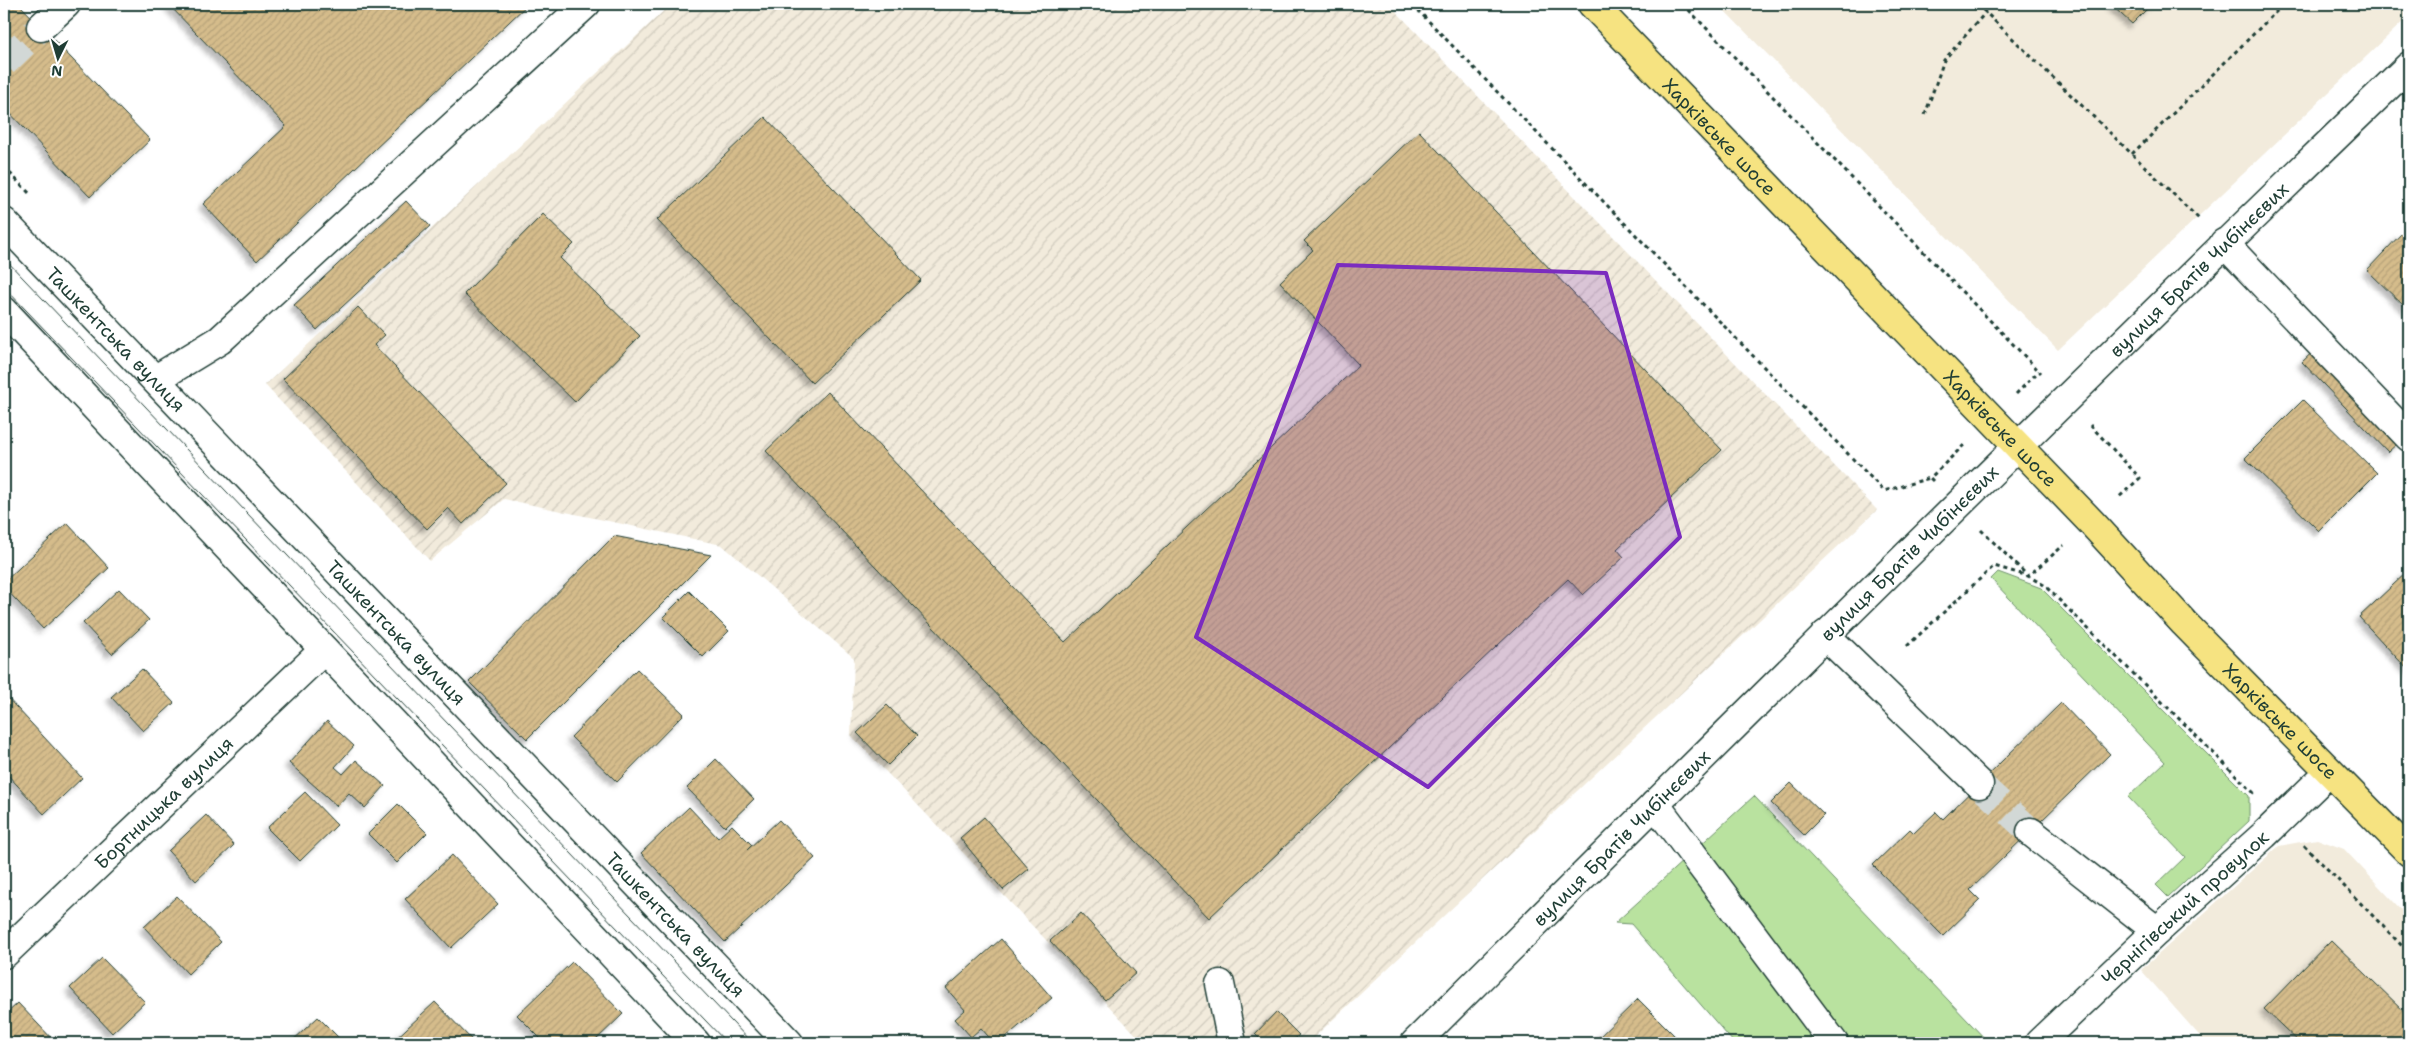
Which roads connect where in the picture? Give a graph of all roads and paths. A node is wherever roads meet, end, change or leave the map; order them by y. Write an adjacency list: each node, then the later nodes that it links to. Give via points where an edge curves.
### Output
1 (66, 4): 9 (street)
2 (586, 4): 17 (street, via 220,340)
3 (1412, 4): 20 (path, via 1884,491)
4 (1592, 4): 19 (main road, Харківське шосе)
5 (1683, 4): 16 (path)
6 (1977, 4): 8 (path)
7 (2284, 4): 12 (path)
8 (1986, 12): 11 (path, via 1944,60); 12 (path)
9 (42, 27)
10 (2409, 66): 14 (street, вулиця Братів Чибінєєвих)
11 (1925, 115)
12 (2132, 154): 14 (path)
13 (4, 222): 17 (street, Ташкентська вулиця)
14 (2224, 243): 18 (street); 19 (street, вулиця Братів Чибінєєвих)
15 (4, 311): 23 (street)
16 (2039, 371)
17 (156, 379): 35 (street, Ташкентська вулиця)
18 (2409, 437)
19 (2018, 447): 21 (street, вулиця Братів Чибінєєвих); 24 (main road, Харківське шосе)
20 (1930, 478)
21 (1825, 635): 25 (street); 26 (street, вулиця Братів Чибінєєвих)
22 (1907, 646): 27 (path, via 1994,566 2028,576 2044,585)
23 (324, 650): 32 (street, Бортницька вулиця); 34 (street)
24 (2329, 772): 27 (street, Чернігівський провулок); 29 (main road, Харківське шосе)
25 (1979, 784)
26 (1655, 804): 37 (street, вулиця Братів Чибінєєвих); 38 (street)
27 (2280, 820): 30 (street, Чернігівський провулок); 31 (path)
28 (2031, 832): 30 (street)
29 (2409, 852)
30 (2157, 931): 39 (street, Чернігівський провулок)
31 (2409, 953)
32 (4, 954)
33 (1220, 984): 36 (street)
34 (687, 1040)
35 (789, 1043)
36 (1232, 1043)
37 (1415, 1043)
38 (1834, 1043)
39 (2039, 1043)

